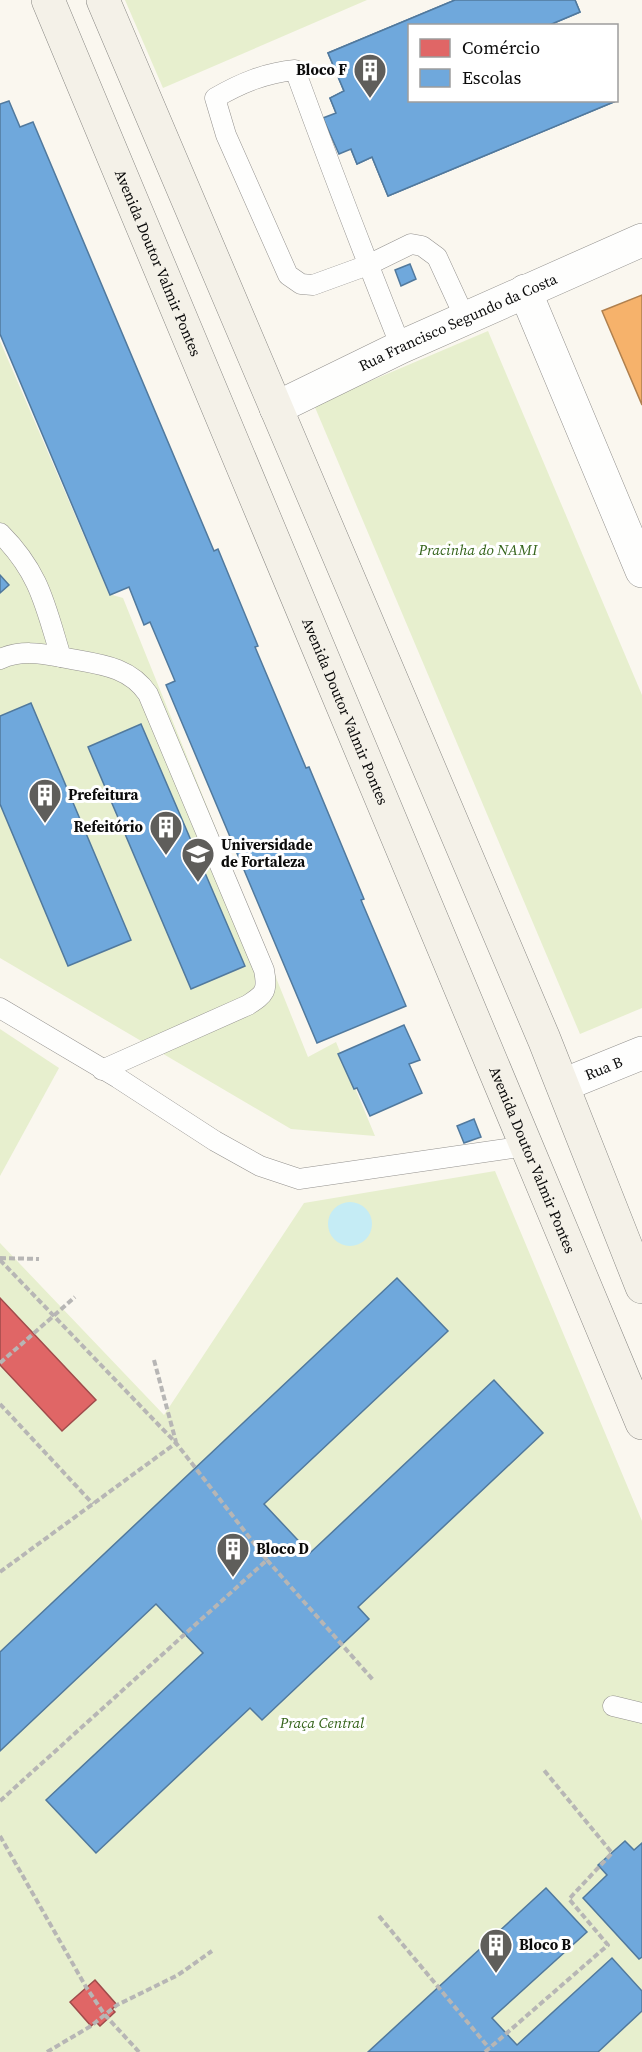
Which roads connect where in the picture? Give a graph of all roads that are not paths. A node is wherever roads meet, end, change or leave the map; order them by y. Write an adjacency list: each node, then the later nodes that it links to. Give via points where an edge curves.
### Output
1 (48, 0): 17 (street, Avenida Doutor Valmir Pontes)
2 (103, 0): 8 (street)
3 (642, 240): 5 (street, Rua Francisco Segundo da Costa)
4 (368, 265): 4 (lane, via 295,70 263,74 215,98 226,135 288,275 301,284 313,285); 6 (lane, via 411,244 422,246 437,257); 7 (lane)
5 (525, 291): 6 (street, Rua Francisco Segundo da Costa); 10 (street)
6 (465, 318): 7 (street, Rua Francisco Segundo da Costa)
7 (401, 347): 8 (street, Rua Francisco Segundo da Costa)
8 (276, 408): 16 (street)
9 (0, 533): 11 (lane, via 15,547 40,587)
10 (642, 571)
11 (61, 657): 12 (lane, via 30,652); 15 (lane, via 119,669 141,683 148,694 267,984 262,996 248,1005)
12 (0, 659)
13 (0, 1008): 15 (lane)
14 (642, 1053): 16 (street, Rua B)
15 (102, 1070): 17 (lane, via 260,1166 299,1179)
16 (563, 1085): 18 (street)
17 (526, 1146): 19 (street, Avenida Doutor Valmir Pontes)
18 (642, 1287)
19 (642, 1423)
20 (613, 1706): 21 (lane)
21 (642, 1713)

